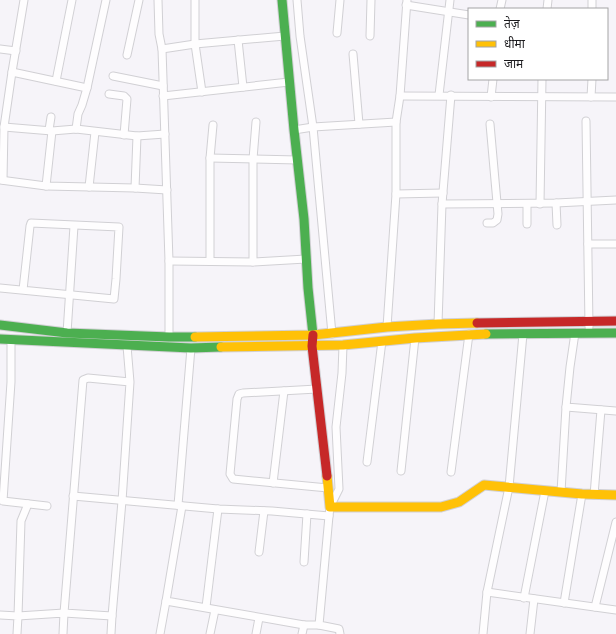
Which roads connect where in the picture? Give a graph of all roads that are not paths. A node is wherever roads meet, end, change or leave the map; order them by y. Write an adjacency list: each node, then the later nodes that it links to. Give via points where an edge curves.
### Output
1 (24, 0): 22 (street)
2 (72, 0): 30 (street)
3 (106, 0): 34 (street)
4 (139, 0): 24 (street)
5 (158, 0): 21 (street)
6 (195, 0): 19 (street)
7 (282, 0): 16 (street)
8 (297, 0): 53 (street)
9 (340, 0): 15 (street)
10 (372, 0): 17 (street)
11 (450, 0): 13 (street)
12 (406, 3): 13 (street); 40 (street)
13 (448, 11): 14 (street); 37 (street)
14 (468, 15)
15 (337, 33)
16 (285, 36): 18 (street); 31 (street)
17 (370, 36)
18 (238, 40): 19 (street); 33 (street)
19 (195, 44): 21 (street); 35 (street)
20 (0, 49): 22 (street)
21 (162, 49): 32 (street)
22 (16, 51): 25 (street)
23 (353, 54): 50 (street)
24 (126, 55)
25 (12, 72): 30 (street); 49 (street)
26 (113, 76): 32 (street)
27 (493, 80): 42 (street)
28 (542, 80): 41 (street)
29 (592, 80): 43 (street)
30 (56, 81): 34 (street)
31 (289, 82): 33 (street); 56 (street)
32 (163, 86): 39 (street)
33 (243, 87): 35 (street)
34 (87, 88): 54 (street)
35 (202, 92): 39 (street)
36 (109, 94): 59 (street, via 127,98)
37 (439, 95): 38 (street); 40 (street)
38 (451, 95): 42 (street); 69 (street)
39 (163, 96): 58 (street)
40 (400, 96): 48 (street)
41 (541, 96): 42 (street); 43 (street); 77 (street)
42 (491, 97)
43 (591, 97): 44 (street)
44 (616, 97)
45 (51, 117): 55 (street)
46 (586, 121): 72 (street)
47 (256, 122): 62 (street)
48 (396, 122): 50 (street); 70 (street)
49 (3, 124): 55 (street); 64 (street)
50 (359, 124): 53 (street)
51 (490, 124): 75 (street)
52 (213, 125): 61 (street)
53 (313, 127): 56 (street); 100 (street)
54 (76, 129): 55 (street); 57 (street)
55 (51, 130): 65 (street)
56 (294, 130): 63 (street)
57 (95, 132): 59 (street); 66 (street)
58 (164, 134): 60 (street); 68 (street)
59 (124, 135): 60 (street)
60 (138, 136): 67 (street)
61 (210, 158): 62 (street); 86 (street)
62 (254, 159): 63 (street); 87 (street)
63 (298, 160): 84 (street)
64 (1, 180): 65 (street)
65 (46, 186): 66 (street)
66 (89, 187): 67 (street)
67 (135, 188): 68 (street)
68 (167, 190): 85 (street)
69 (443, 193): 70 (street); 74 (street)
70 (396, 194): 95 (street)
71 (616, 200): 72 (street)
72 (587, 201): 73 (street); 82 (street)
73 (556, 203): 77 (street); 81 (street)
74 (442, 204): 75 (street); 93 (street)
75 (497, 204): 76 (street); 78 (street, via 497,220)
76 (527, 204): 77 (street); 79 (street)
77 (540, 204)
78 (487, 223)
79 (528, 224)
80 (74, 226): 89 (street, via 32,223); 90 (street); 90 (street, via 118,227 116,279 114,299)
81 (557, 226)
82 (588, 244): 83 (street); 92 (street)
83 (616, 244)
84 (306, 259): 87 (street); 103 (street)
85 (169, 261): 86 (street); 104 (street)
86 (210, 261): 87 (street)
87 (253, 262)
88 (0, 288): 89 (street)
89 (23, 290): 90 (street)
90 (69, 295): 96 (street)
91 (616, 321): 92 (street)
92 (589, 322): 93 (street); 98 (street)
93 (438, 324): 95 (street)
94 (0, 325): 96 (street)
95 (387, 327): 100 (street)
96 (67, 332): 104 (street)
97 (575, 332): 98 (street); 102 (street); 116 (street)
98 (589, 332): 99 (street)
99 (616, 333)
100 (332, 334): 103 (street)
101 (469, 334): 102 (street); 105 (street); 122 (street)
102 (523, 334): 124 (street)
103 (313, 336): 104 (street); 111 (street)
104 (170, 337)
105 (415, 338): 108 (street); 121 (street)
106 (0, 339): 107 (street)
107 (11, 339): 110 (street); 119 (street, via 11,382)
108 (382, 341): 109 (street); 120 (street)
109 (343, 345): 111 (street); 139 (street, via 336,427 340,489)
110 (127, 346): 112 (street); 113 (street)
111 (312, 346): 112 (street); 114 (street)
112 (191, 348): 135 (street)
113 (130, 382): 131 (street, via 88,378 83,380); 133 (street)
114 (317, 389): 115 (street); 125 (street)
115 (284, 391): 123 (street); 123 (street, via 243,393 237,398 230,477)
116 (566, 407): 117 (street); 127 (street)
117 (601, 410): 118 (street); 129 (street)
118 (616, 411)
119 (3, 454): 132 (street)
120 (367, 462)
121 (401, 471)
122 (451, 472)
123 (274, 483): 125 (street)
124 (509, 487): 126 (street); 139 (street, via 484,485 459,502 441,507); 144 (street)
125 (328, 488): 139 (street)
126 (545, 490): 127 (street); 145 (street)
127 (562, 492): 128 (street)
128 (582, 494): 129 (street); 148 (street)
129 (594, 495): 130 (street)
130 (616, 495)
131 (73, 496): 133 (street); 153 (street)
132 (1, 501): 134 (street)
133 (122, 501): 135 (street); 156 (street)
134 (28, 504): 136 (street); 155 (street, via 21,521)
135 (180, 505): 137 (street); 147 (street)
136 (47, 506)
137 (218, 509): 138 (street); 150 (street)
138 (264, 511): 140 (street); 142 (street)
139 (330, 512): 140 (street); 159 (street)
140 (307, 514): 143 (street)
141 (616, 522): 149 (street)
142 (259, 552)
143 (304, 562)
144 (487, 592): 145 (street); 168 (street)
145 (524, 598): 146 (street)
146 (534, 599): 148 (street); 169 (street)
147 (166, 601): 150 (street); 163 (street)
148 (564, 603): 149 (street)
149 (595, 607): 152 (street)
150 (206, 608): 151 (street)
151 (215, 610): 157 (street); 164 (street)
152 (616, 610)
153 (64, 613): 155 (street); 156 (street); 161 (street)
154 (0, 615): 155 (street)
155 (18, 616): 160 (street)
156 (112, 616): 162 (street)
157 (259, 618): 158 (street); 165 (street)
158 (304, 625): 159 (street); 166 (street)
159 (319, 626): 167 (street, via 339,629)
160 (17, 634)
161 (63, 634)
162 (111, 634)
163 (160, 634)
164 (210, 634)
165 (256, 634)
166 (302, 634)
167 (340, 634)
168 (483, 634)
169 (530, 634)

